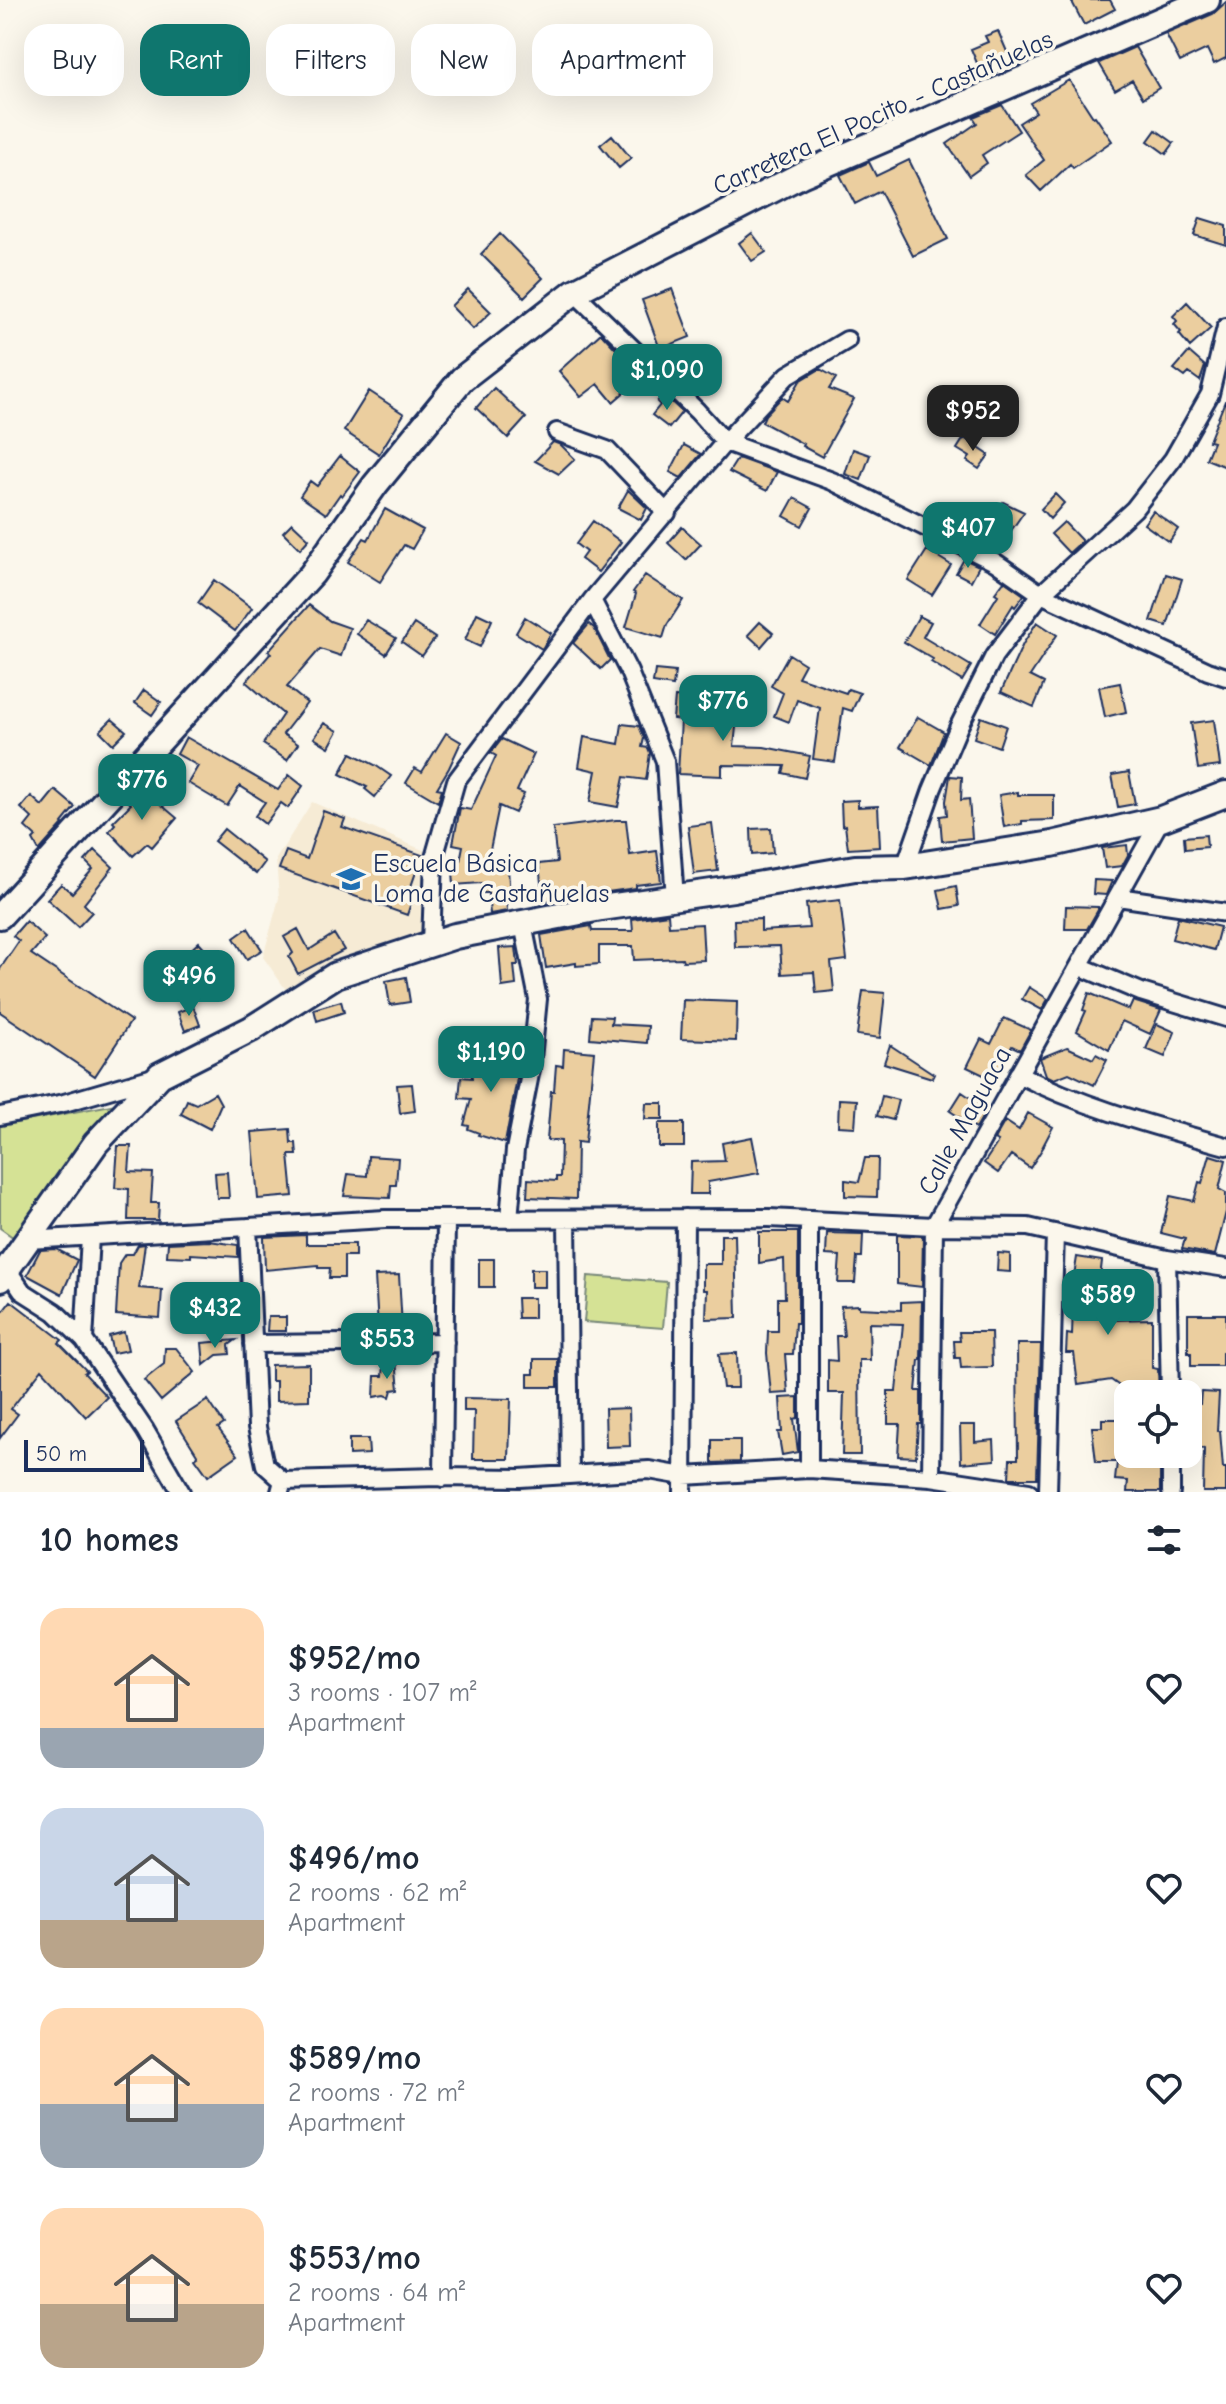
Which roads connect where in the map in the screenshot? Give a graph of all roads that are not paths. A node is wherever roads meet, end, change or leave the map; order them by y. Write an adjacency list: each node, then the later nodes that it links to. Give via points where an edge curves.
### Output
1 (1207, 0): 2 (main road, Carretera El Pocito - Castañuelas, via 801,175)
2 (574, 292): 6 (street); 17 (main road, Carretera El Pocito - Castañuelas, via 462,379 375,485 312,574)
3 (1226, 327): 8 (street, via 1210,394 1173,459 1134,509)
4 (847, 340): 6 (street, via 788,375)
5 (557, 432): 7 (street, via 607,450)
6 (725, 442): 7 (street); 8 (street, via 832,481 995,562)
7 (667, 513): 9 (street)
8 (1041, 594): 10 (street); 13 (street, via 994,656 959,726)
9 (592, 600): 15 (street, via 665,761); 19 (street, via 456,781 434,858)
10 (1226, 677)
11 (1226, 794): 12 (main road)
12 (1161, 819): 13 (main road, via 1052,844); 14 (street, Calle Maguaca)
13 (905, 867): 15 (main road, via 855,868)
14 (1118, 897): 16 (street); 20 (street, Calle Maguaca)
15 (675, 898): 18 (main road)
16 (1226, 913)
17 (0, 916)
18 (523, 924): 19 (main road); 28 (street, via 538,999)
19 (431, 944): 23 (main road, via 336,975 251,1029)
20 (1079, 966): 21 (street); 22 (street, Calle Maguaca)
21 (1226, 1018)
22 (1018, 1074): 25 (street, via 1100,1110); 31 (street, Calle Maguaca)
23 (160, 1075): 24 (street); 35 (main road, via 96,1143)
24 (0, 1116)
25 (1226, 1146)
26 (685, 1218): 29 (street); 30 (street); 48 (street)
27 (446, 1219): 28 (street); 32 (street); 40 (street)
28 (509, 1219): 29 (street)
29 (567, 1219): 45 (street)
30 (809, 1220): 31 (street); 44 (street)
31 (934, 1226): 33 (street, via 1028,1227); 46 (street, Calle Maguaca)
32 (248, 1227): 34 (street); 41 (street)
33 (1055, 1233): 36 (street); 52 (street)
34 (90, 1237): 35 (street); 39 (street)
35 (28, 1240): 38 (main road)
36 (1167, 1259): 37 (street); 42 (street)
37 (1226, 1268)
38 (2, 1269): 39 (street)
39 (84, 1340): 50 (street, via 145,1430)
40 (445, 1342): 41 (street); 47 (street)
41 (253, 1344): 49 (street, via 257,1427 265,1465)
42 (1170, 1380)
43 (1171, 1468): 53 (street)
44 (809, 1469): 46 (street); 48 (street)
45 (570, 1475): 47 (street); 48 (street, via 649,1470)
46 (931, 1477): 51 (street)
47 (443, 1478): 49 (street)
48 (683, 1484)
49 (281, 1486)
50 (177, 1491)
51 (1029, 1492)
52 (1048, 1492)
53 (1171, 1492)

